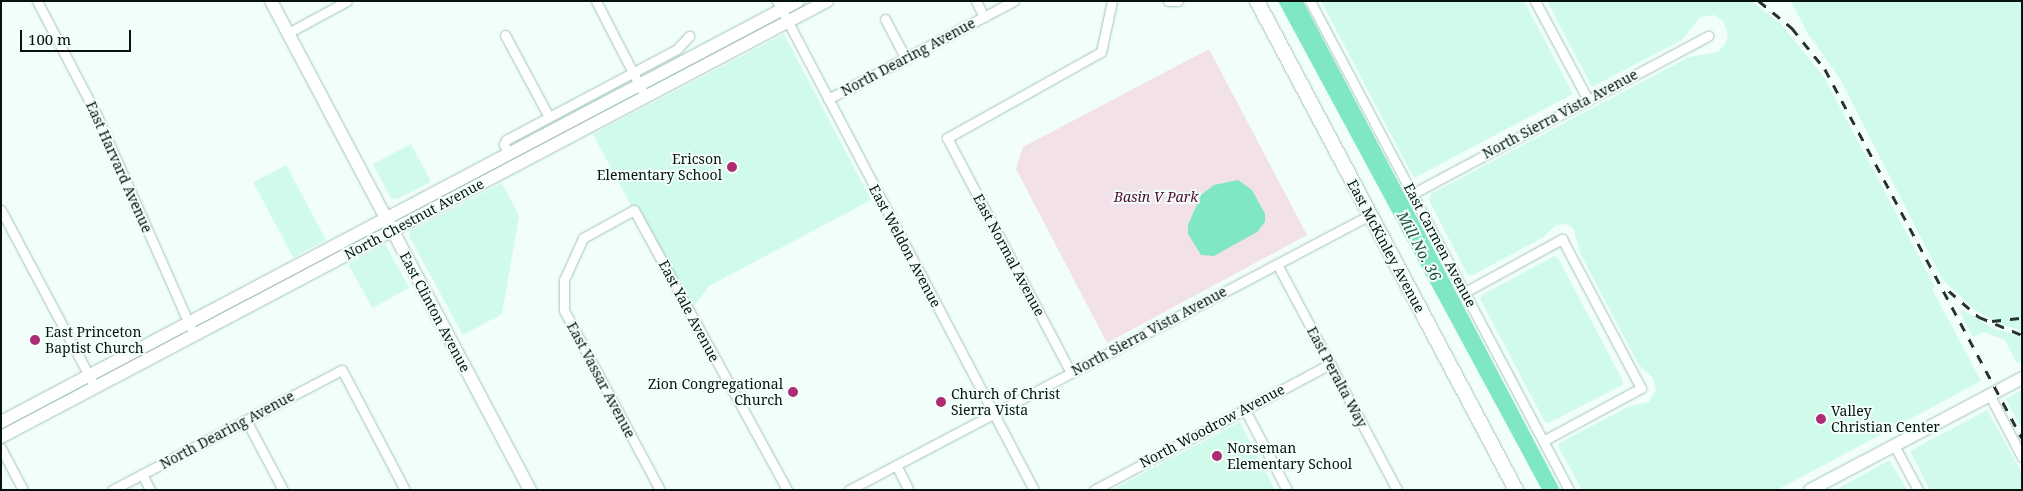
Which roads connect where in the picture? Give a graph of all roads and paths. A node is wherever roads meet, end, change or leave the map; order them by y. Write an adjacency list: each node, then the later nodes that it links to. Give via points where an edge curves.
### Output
1 (37, 1): 39 (street, East Harvard Avenue, via 100,123)
2 (271, 1): 19 (main road, East Clinton Avenue)
3 (347, 1): 19 (street)
4 (596, 1): 24 (street)
5 (798, 1): 15 (main road, North Chestnut Avenue)
6 (827, 1): 18 (main road, North Chestnut Avenue)
7 (976, 1): 16 (street)
8 (1014, 1): 16 (street, North Dearing Avenue)
9 (1112, 1): 42 (street, East Normal Avenue, via 1101,52 947,138)
10 (1168, 1): 11 (street)
11 (1178, 1)
12 (1257, 1): 34 (main road, East McKinley Avenue)
13 (1310, 1): 31 (street, East Carmen Avenue)
14 (1536, 1): 28 (street)
15 (779, 6): 18 (street, East Weldon Avenue); 25 (main road, North Chestnut Avenue)
16 (984, 17): 23 (street, North Dearing Avenue)
17 (885, 19): 23 (street)
18 (788, 22): 26 (main road, North Chestnut Avenue); 27 (street, East Weldon Avenue)
19 (288, 33): 35 (main road, East Clinton Avenue)
20 (506, 35): 29 (street)
21 (689, 36): 24 (street, via 681,46)
22 (1708, 36): 28 (street, North Sierra Vista Avenue)
23 (906, 58): 27 (street, North Dearing Avenue)
24 (633, 72): 25 (street); 29 (street)
25 (639, 85): 26 (street); 30 (main road, North Chestnut Avenue)
26 (646, 97): 36 (main road, North Chestnut Avenue)
27 (828, 99): 48 (street, East Weldon Avenue)
28 (1588, 100): 31 (street, North Sierra Vista Avenue)
29 (549, 116): 30 (street, via 505,141)
30 (508, 154): 35 (main road, North Chestnut Avenue)
31 (1412, 194): 38 (street, East Carmen Avenue)
32 (1, 210): 43 (street)
33 (634, 210): 64 (street, East Vassar Avenue, via 582,238 564,280 564,310); 65 (street, East Yale Avenue)
34 (1370, 215): 37 (street, North Sierra Vista Avenue); 72 (main road, East McKinley Avenue)
35 (386, 219): 36 (main road, East Clinton Avenue); 39 (main road, North Chestnut Avenue)
36 (392, 231): 40 (main road, North Chestnut Avenue); 63 (main road, East Clinton Avenue)
37 (1277, 264): 41 (street, East Peralta Way); 42 (street, North Sierra Vista Avenue)
38 (1465, 292): 52 (street, East Carmen Avenue); 52 (street, via 1562,238 1641,388)
39 (188, 323): 40 (street, East Harvard Avenue); 43 (main road, North Chestnut Avenue)
40 (194, 335): 45 (main road, North Chestnut Avenue)
41 (1330, 364): 47 (street, North Woodrow Avenue); 71 (street, East Peralta Way)
42 (1071, 373): 48 (street, North Sierra Vista Avenue)
43 (89, 375): 45 (street); 50 (main road, North Chestnut Avenue)
44 (2022, 378): 46 (main road)
45 (96, 387): 51 (main road, North Chestnut Avenue)
46 (1989, 394): 53 (main road); 55 (street)
47 (1244, 408): 69 (street, North Woodrow Avenue); 70 (street)
48 (994, 413): 56 (street, North Sierra Vista Avenue); 68 (street, East Weldon Avenue)
49 (246, 420): 57 (street, North Dearing Avenue); 61 (street); 62 (street, North Dearing Avenue, via 342,370)
50 (1, 422)
51 (1, 437)
52 (1543, 441): 73 (street, East Carmen Avenue)
53 (1894, 445): 74 (main road); 75 (street)
54 (1, 448): 58 (street)
55 (2022, 457)
56 (896, 465): 66 (street, North Sierra Vista Avenue); 67 (street)
57 (142, 474): 59 (street, North Dearing Avenue); 60 (street)
58 (23, 490)
59 (112, 490)
60 (150, 490)
61 (283, 490)
62 (405, 490)
63 (530, 490)
64 (660, 490)
65 (787, 490)
66 (849, 490)
67 (909, 490)
68 (1034, 490)
69 (1094, 490)
70 (1287, 490)
71 (1396, 490)
72 (1516, 490)
73 (1569, 490)
74 (1810, 490)
75 (1918, 490)

